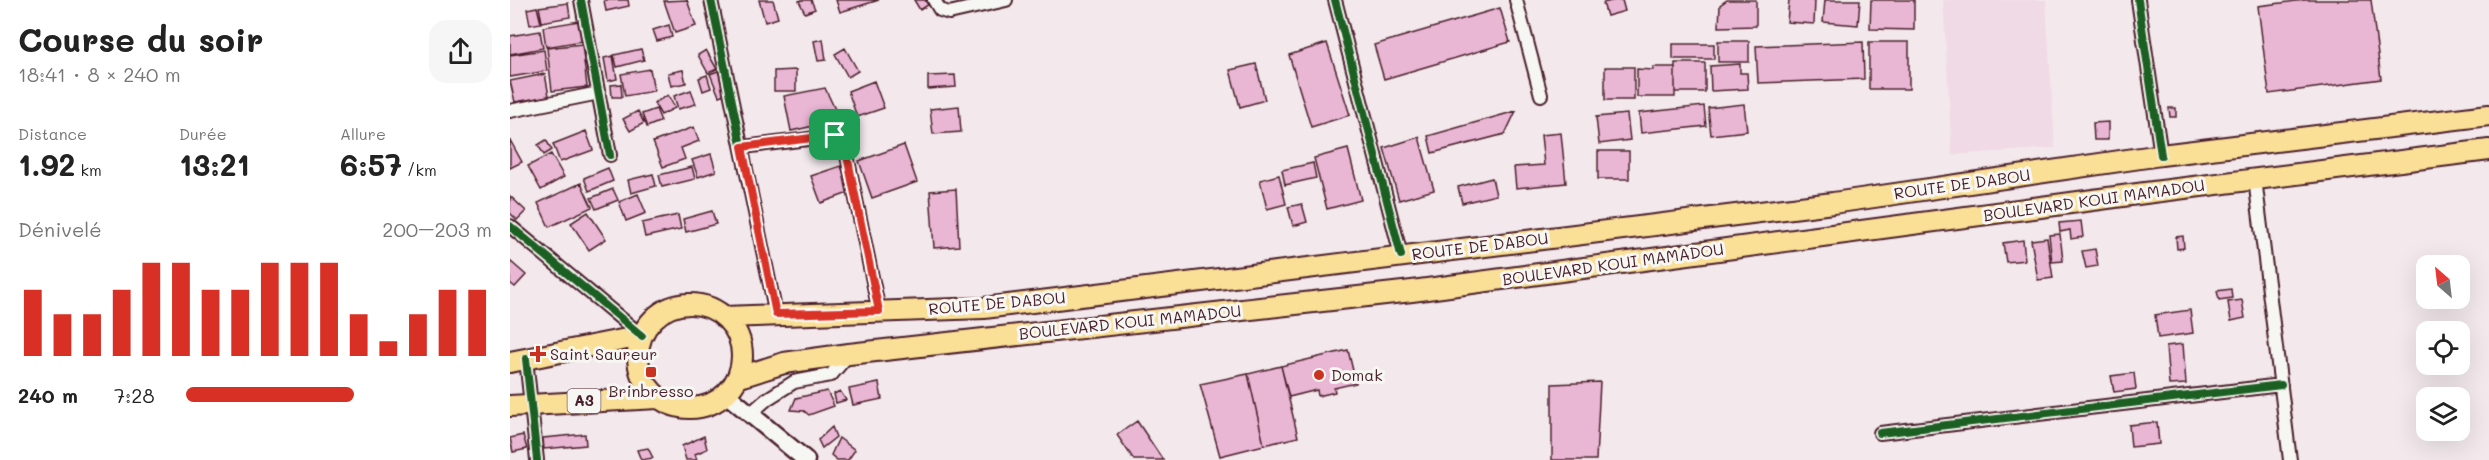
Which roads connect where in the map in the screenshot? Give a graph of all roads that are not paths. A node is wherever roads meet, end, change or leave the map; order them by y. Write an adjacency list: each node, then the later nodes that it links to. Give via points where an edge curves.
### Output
1 (581, 0): 8 (street)
2 (711, 0): 12 (street)
3 (934, 0): 4 (street, via 940,10 949,13)
4 (1006, 0)
5 (1335, 0): 18 (street)
6 (1516, 0): 9 (street)
7 (2138, 0): 15 (street)
8 (599, 93): 10 (street); 14 (street)
9 (1541, 95)
10 (510, 111)
11 (2489, 115): 15 (main road, BOULEVARD KOUI MAMADOU)
12 (742, 147): 19 (street, via 841,135); 20 (street)
13 (2489, 150): 16 (main road, BOULEVARD KOUI MAMADOU)
14 (610, 154)
15 (2161, 155): 18 (main road, ROUTE DE DABOU, via 1833,203)
16 (2255, 179): 23 (main road, BOULEVARD KOUI MAMADOU, via 1412,291); 25 (street)
17 (510, 226): 22 (street)
18 (1401, 255): 19 (main road, ROUTE DE DABOU, via 984,308)
19 (879, 311): 20 (main road, ROUTE DE DABOU)
20 (776, 314): 21 (main road, ROUTE DE DABOU)
21 (724, 317): 22 (main road, via 695,304 678,306 663,312); 26 (main road, via 741,346 742,362)
22 (642, 336): 24 (main road); 27 (main road, via 639,369)
23 (849, 354): 26 (main road, BOULEVARD KOUI MAMADOU, via 784,363); 29 (street, via 831,375 794,382)
24 (518, 360): 28 (street)
25 (2281, 385): 30 (street); 33 (street)
26 (732, 386): 27 (main road, via 714,403 700,408 678,406); 29 (street)
27 (658, 398): 28 (main road, A3)
28 (520, 405): 31 (street)
29 (750, 414): 32 (street)
30 (1880, 433)
31 (537, 460)
32 (806, 460)
33 (2289, 460)

